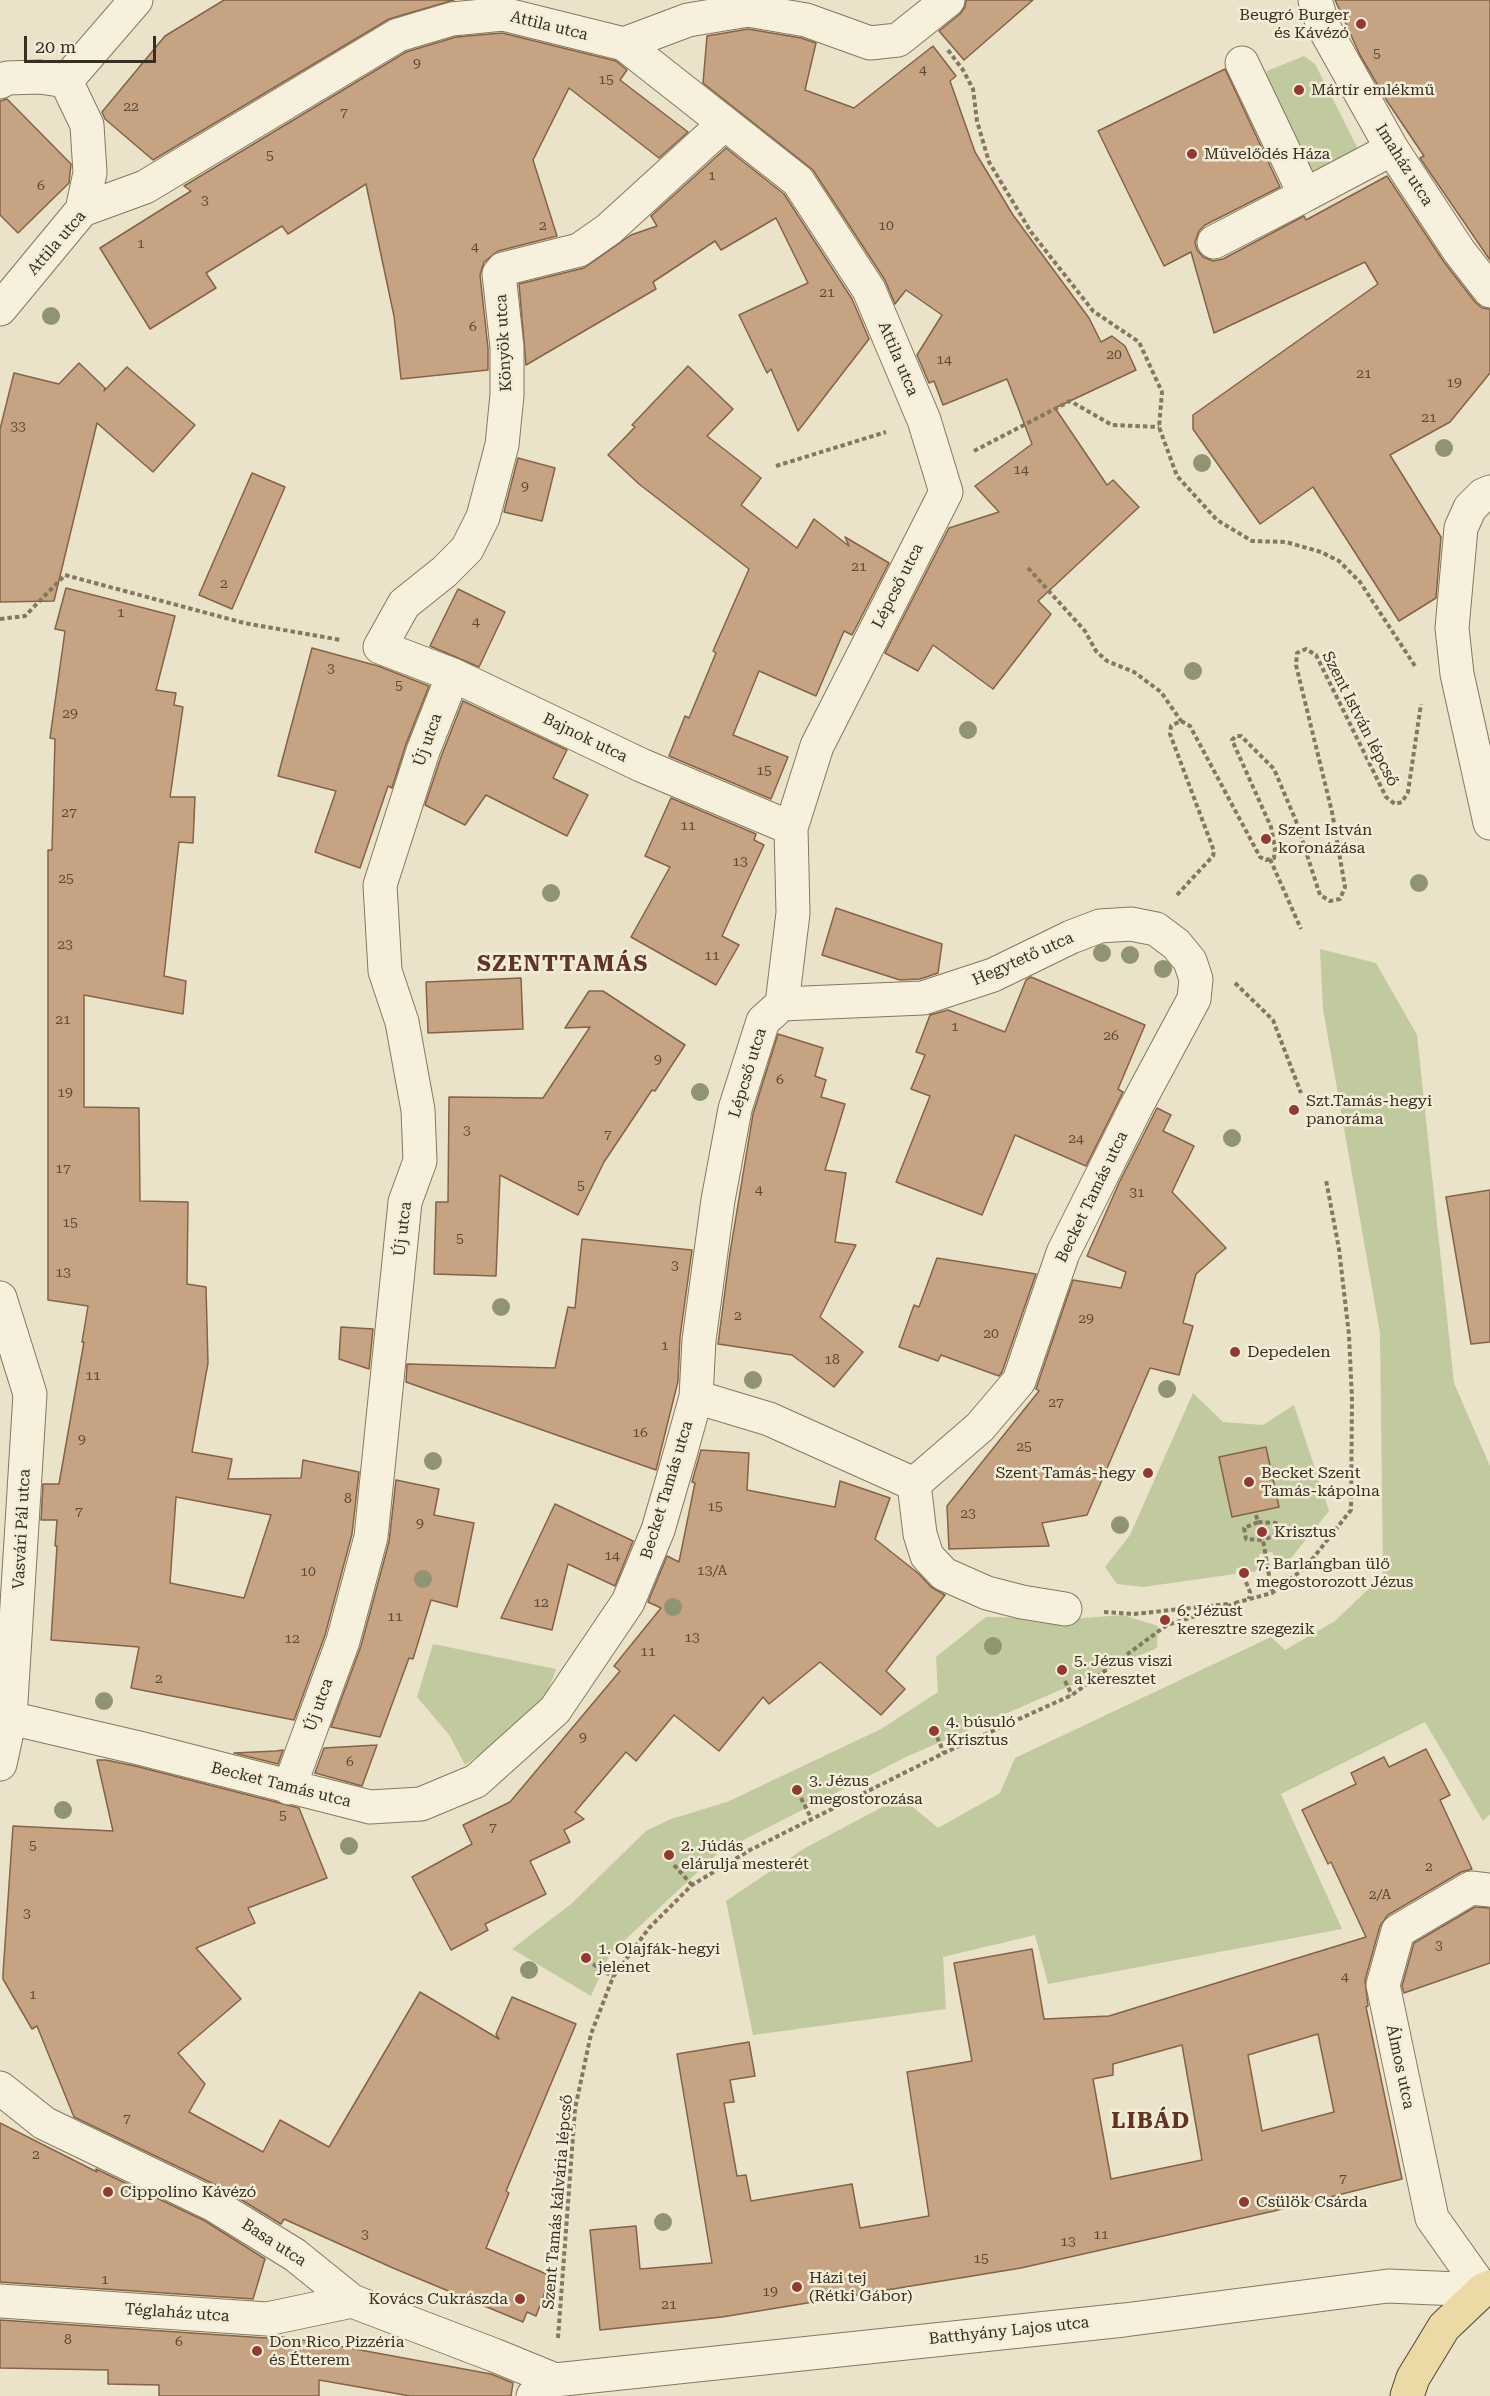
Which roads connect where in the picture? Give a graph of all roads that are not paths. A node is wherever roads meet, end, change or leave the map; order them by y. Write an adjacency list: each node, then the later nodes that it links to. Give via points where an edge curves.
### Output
1 (136, 0): 6 (street)
2 (948, 0): 4 (street, via 898,40 870,43 806,20 748,10 688,20)
3 (1315, 0): 9 (street, Imaház utca, via 1323,26)
4 (624, 44): 8 (street, Attila utca); 11 (street, Attila utca, via 503,14 452,19 398,35 145,187)
5 (1242, 63): 10 (street)
6 (66, 81): 7 (street, via 40,77 7,78); 11 (street, via 87,125 90,173)
7 (0, 82)
8 (724, 124): 15 (street, Attila utca, via 798,181 869,290 924,420); 17 (street, Könyök utca, via 609,229 579,250 503,269 500,274 507,395 502,445 483,517 467,549 404,604)
9 (1392, 149): 10 (street); 13 (street, Imaház utca)
10 (1305, 195): 12 (street)
11 (82, 210): 14 (street, Attila utca)
12 (1214, 242)
13 (1490, 291)
14 (0, 309)
15 (946, 492): 20 (street, Lépcső utca, via 817,746)
16 (1490, 492): 19 (street, via 1470,508 1461,528 1452,628 1457,674)
17 (380, 647): 18 (street, Bajnok utca)
18 (453, 675): 20 (street, Bajnok utca, via 641,765); 29 (street, Új utca, via 423,751 380,885 385,971 402,1022 418,1110 420,1161 405,1202 371,1537 343,1641)
19 (1490, 823)
20 (790, 828): 22 (street, Lépcső utca, via 793,913)
21 (1156, 929): 22 (street, Hegytető utca, via 1131,924 1100,926 993,975 923,998); 25 (street, Becket Tamás utca, via 1190,961 1196,979 1194,999 1063,1253 1019,1381 980,1426)
22 (782, 1004): 24 (street, Lépcső utca, via 763,1021 735,1109 699,1340)
23 (0, 1298): 27 (street, Vasvári Pál utca, via 30,1394)
24 (696, 1397): 25 (street, via 769,1419); 29 (street, Becket Tamás utca, via 658,1530 628,1602 555,1710 476,1781 421,1804 370,1807)
25 (914, 1484): 26 (street, via 927,1556 944,1574 987,1593)
26 (1065, 1609)
27 (10, 1718): 28 (street, Vasvári Pál utca); 29 (street, Becket Tamás utca)
28 (0, 1764)
29 (289, 1788)
30 (1490, 1890): 32 (street, Álmos utca, via 1471,1888 1398,1931 1383,1985 1432,2218)
31 (0, 2088): 34 (street, Basa utca, via 44,2122 224,2212 295,2255)
32 (1487, 2289): 35 (street, Batthyány Lajos utca, via 1388,2286); 36 (main road, via 1444,2327 1413,2378)
33 (0, 2301): 34 (street, Téglaház utca, via 267,2319)
34 (352, 2301): 35 (street, Basa utca, via 494,2355)
35 (544, 2388)
36 (1407, 2396)

